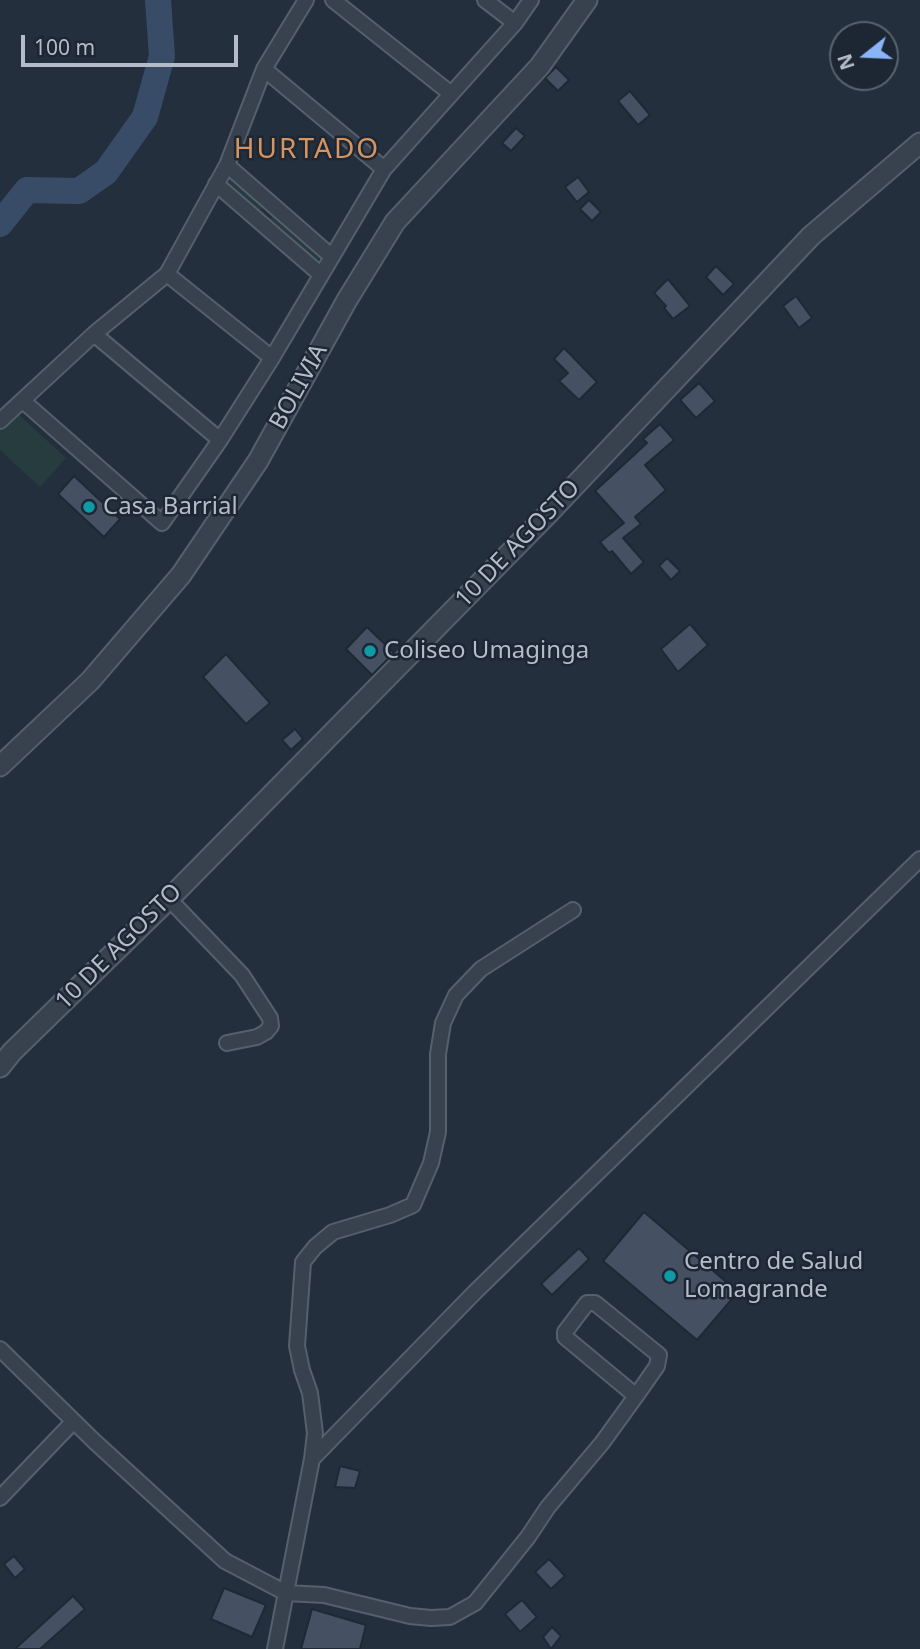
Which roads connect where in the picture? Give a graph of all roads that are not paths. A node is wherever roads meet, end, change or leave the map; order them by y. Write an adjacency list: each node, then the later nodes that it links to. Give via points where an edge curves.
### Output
1 (306, 0): 7 (street)
2 (332, 0): 8 (street)
3 (485, 0): 6 (street)
4 (531, 0): 6 (street)
5 (587, 0): 23 (street, BOLIVIA, via 540,66 395,222 258,461 181,575 90,681)
6 (514, 23): 8 (street)
7 (264, 69): 10 (street); 11 (street)
8 (450, 93): 11 (street)
9 (920, 143): 25 (street, 10 DE AGOSTO, via 811,236 549,513)
10 (227, 165): 12 (street); 13 (street)
11 (384, 169): 15 (street)
12 (216, 184): 14 (street); 16 (street)
13 (275, 207): 14 (street); 15 (street)
14 (262, 223): 17 (street)
15 (331, 256): 17 (street)
16 (167, 274): 18 (street); 19 (street)
17 (320, 274): 19 (street)
18 (94, 334): 20 (street); 22 (street)
19 (272, 358): 22 (street)
20 (23, 401): 21 (street); 22 (street, via 162,523)
21 (0, 421)
22 (219, 440)
23 (0, 766)
24 (920, 859): 32 (street, via 475,1292)
25 (169, 899): 27 (street, via 242,975 270,1018 266,1032); 28 (street, 10 DE AGOSTO)
26 (573, 910): 32 (street, via 481,969 456,995 443,1023 438,1054 438,1132 413,1205 333,1232 303,1262 297,1346 310,1393 315,1433)
27 (227, 1043)
28 (0, 1067)
29 (0, 1349): 31 (street)
30 (636, 1396): 30 (street, via 657,1366 659,1355 596,1303 586,1303 565,1337); 34 (street, via 488,1588 460,1614 410,1616 324,1595)
31 (74, 1422): 33 (street); 34 (street, via 225,1561)
32 (312, 1459): 34 (street)
33 (0, 1498)
34 (286, 1593): 35 (street)
35 (275, 1649)

